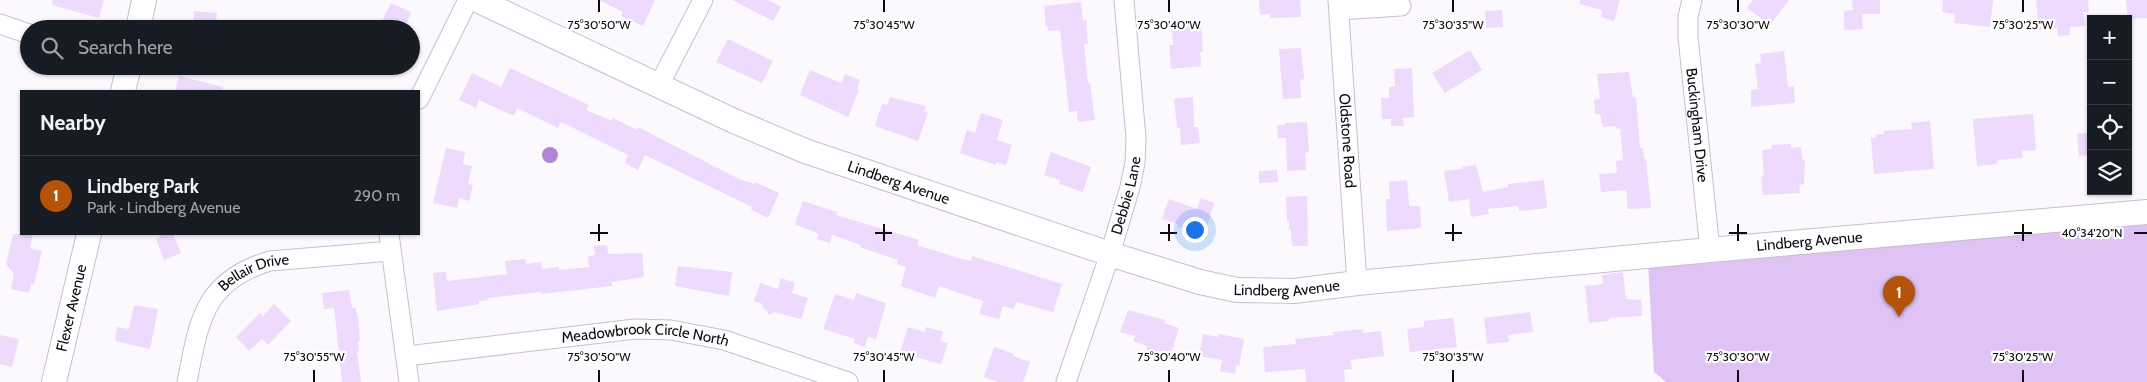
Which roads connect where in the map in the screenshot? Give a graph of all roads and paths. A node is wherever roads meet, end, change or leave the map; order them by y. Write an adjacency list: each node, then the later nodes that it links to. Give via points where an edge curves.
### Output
1 (144, 0): 9 (street)
2 (468, 0): 15 (street)
3 (477, 0): 13 (street, Lindberg Avenue)
4 (703, 0): 13 (street)
5 (1124, 0): 20 (street, Debbie Lane, via 1136,138 1130,187)
6 (1692, 0): 19 (street, Buckingham Drive, via 1688,36)
7 (1338, 5): 8 (street); 21 (street, Oldstone Road)
8 (1401, 6)
9 (140, 20)
10 (0, 24): 11 (street)
11 (20, 31)
12 (127, 75): 14 (street)
13 (658, 86): 20 (street, Lindberg Avenue, via 805,151)
14 (123, 90)
15 (420, 97)
16 (2147, 212): 19 (street, Lindberg Avenue)
17 (89, 235): 23 (street, Flexer Avenue)
18 (390, 243): 22 (street); 24 (street, Bellair Drive, via 270,261 235,276 216,294 202,316)
19 (1710, 250): 21 (street, Lindberg Avenue)
20 (1110, 254): 21 (street, Lindberg Avenue, via 1237,290 1294,291); 27 (street, Debbie Lane)
21 (1357, 283)
22 (407, 356): 25 (street); 26 (street, Meadowbrook Circle North, via 635,329 671,330 724,340)
23 (54, 382)
24 (187, 382)
25 (409, 382)
26 (848, 382)
27 (1066, 382)

